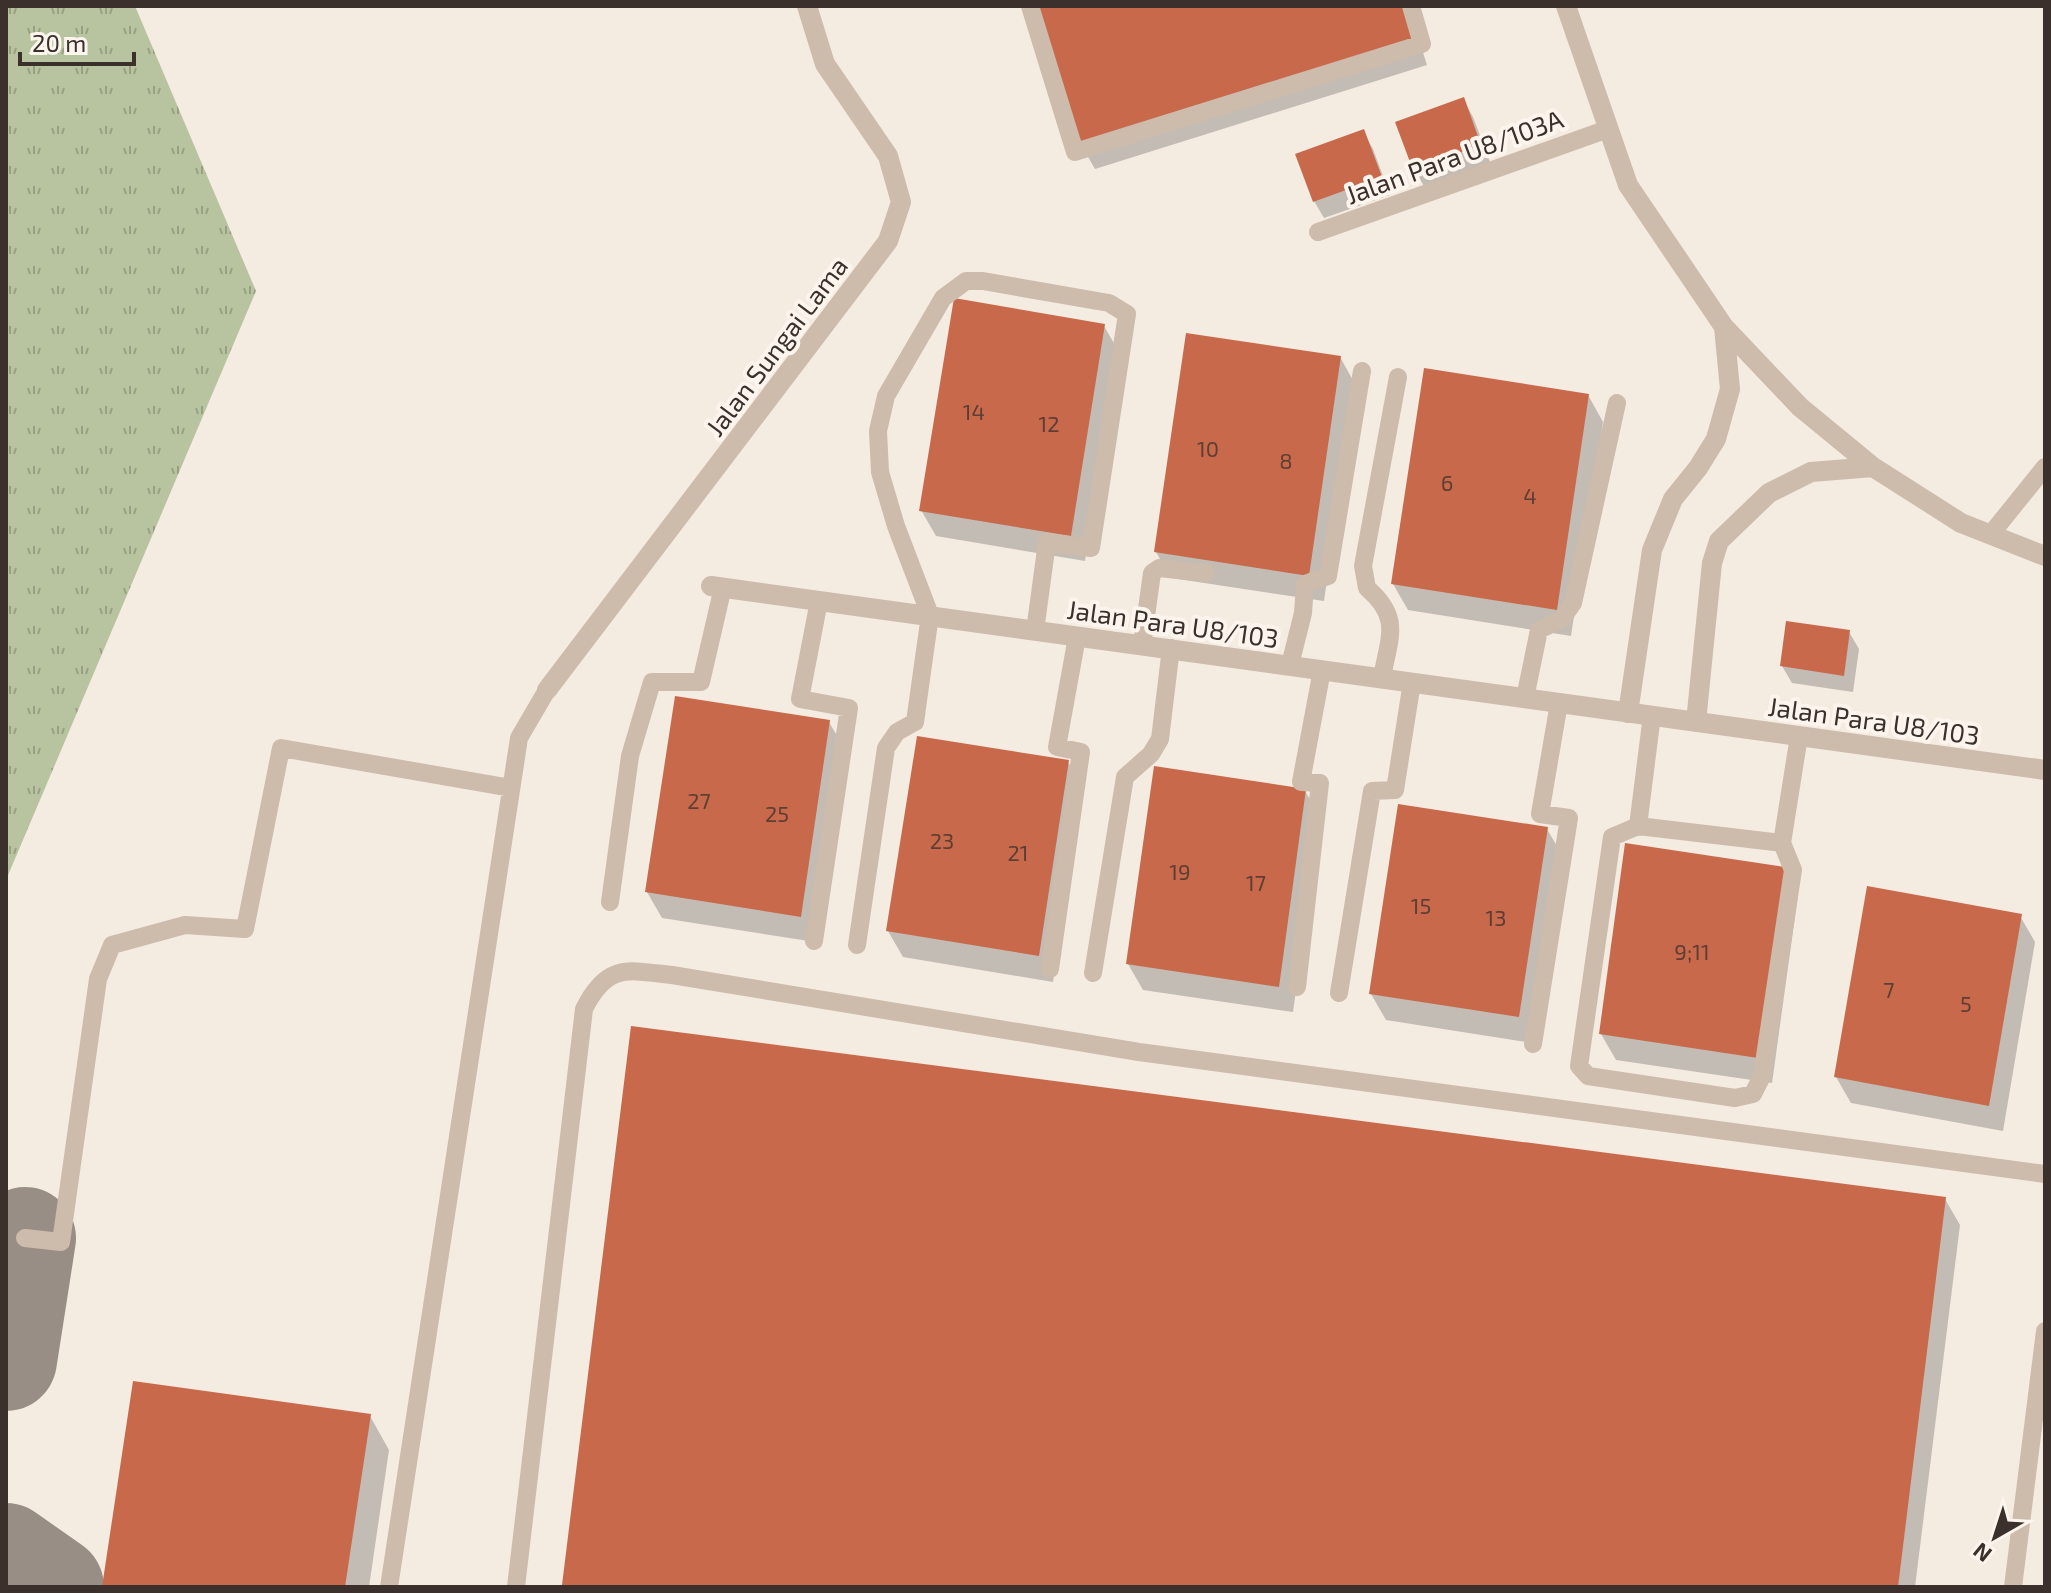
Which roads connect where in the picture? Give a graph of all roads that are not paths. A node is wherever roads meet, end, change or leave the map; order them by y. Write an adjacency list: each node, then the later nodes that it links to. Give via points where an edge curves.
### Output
1 (807, 6): 27 (street, Jalan Sungai Lama, via 825,64 888,156 901,202 888,241)
2 (1030, 6): 3 (lane, via 1075,152 1422,44)
3 (1411, 6)
4 (1566, 6): 5 (street)
5 (1608, 129): 6 (lane, Jalan Para U8/103A); 7 (street, via 1628,185)
6 (1318, 232)
7 (1724, 327): 11 (street, via 1800,407); 30 (street, via 1730,389 1716,439 1673,499 1652,550)
8 (1362, 371): 23 (lane, via 1328,576 1305,584)
9 (1398, 377): 25 (lane, via 1363,566 1367,588 1384,603 1391,622)
10 (1617, 403): 28 (lane, via 1573,603 1562,619 1539,630)
11 (1873, 467): 13 (street, via 1961,523); 32 (street, via 1811,472 1769,493 1719,541 1712,563)
12 (2045, 467): 13 (lane)
13 (1991, 534): 14 (street)
14 (2045, 556)
15 (1206, 573): 21 (lane, via 1159,568 1152,573)
16 (717, 586): 17 (street, Jalan Para U8/103); 38 (lane, via 701,682 652,682 630,756)
17 (819, 601): 18 (street, Jalan Para U8/103); 39 (lane, via 800,699 849,708)
18 (930, 615): 19 (street, Jalan Para U8/103); 19 (lane, via 883,484 878,431 886,396 943,298 966,281 983,281 1109,303 1127,314 1091,548 1047,542); 40 (lane, via 915,722 897,732 886,748)
19 (1035, 631): 20 (street, Jalan Para U8/103)
20 (1077, 637): 21 (street, Jalan Para U8/103); 41 (lane, via 1057,747 1081,752)
21 (1142, 645): 22 (street, Jalan Para U8/103)
22 (1171, 648): 23 (street, Jalan Para U8/103); 42 (lane, via 1160,739 1125,777)
23 (1290, 665): 24 (street, Jalan Para U8/103)
24 (1322, 670): 25 (street, Jalan Para U8/103); 43 (lane, via 1301,782 1320,783)
25 (1382, 678): 26 (street, Jalan Para U8/103)
26 (1412, 682): 28 (street, Jalan Para U8/103); 44 (lane, via 1395,790 1372,791)
27 (547, 690): 35 (lane, via 519,738)
28 (1525, 698): 29 (street, Jalan Para U8/103)
29 (1559, 703): 30 (street, Jalan Para U8/103); 45 (lane, via 1540,814 1569,818)
30 (1628, 713): 31 (street, Jalan Para U8/103)
31 (1652, 715): 32 (street, Jalan Para U8/103); 36 (lane)
32 (1696, 722): 33 (street, Jalan Para U8/103)
33 (1799, 736): 34 (street, Jalan Para U8/103); 37 (lane)
34 (2045, 770)
35 (511, 788): 47 (lane, via 281,748 245,929 185,925 112,945 98,979 61,1242); 49 (lane)
36 (1638, 826): 37 (lane); 37 (lane, via 1612,837 1579,1066 1588,1076 1735,1098 1753,1094 1762,1076 1793,870)
37 (1782, 843)
38 (610, 902)
39 (814, 941)
40 (857, 945)
41 (1050, 969)
42 (1093, 973)
43 (1297, 987)
44 (1339, 993)
45 (1533, 1044)
46 (2045, 1174): 50 (lane, via 1139,1052 624,970 595,987 584,1009)
47 (25, 1238)
48 (2045, 1331): 51 (lane)
49 (389, 1587)
50 (516, 1587)
51 (2013, 1587)

